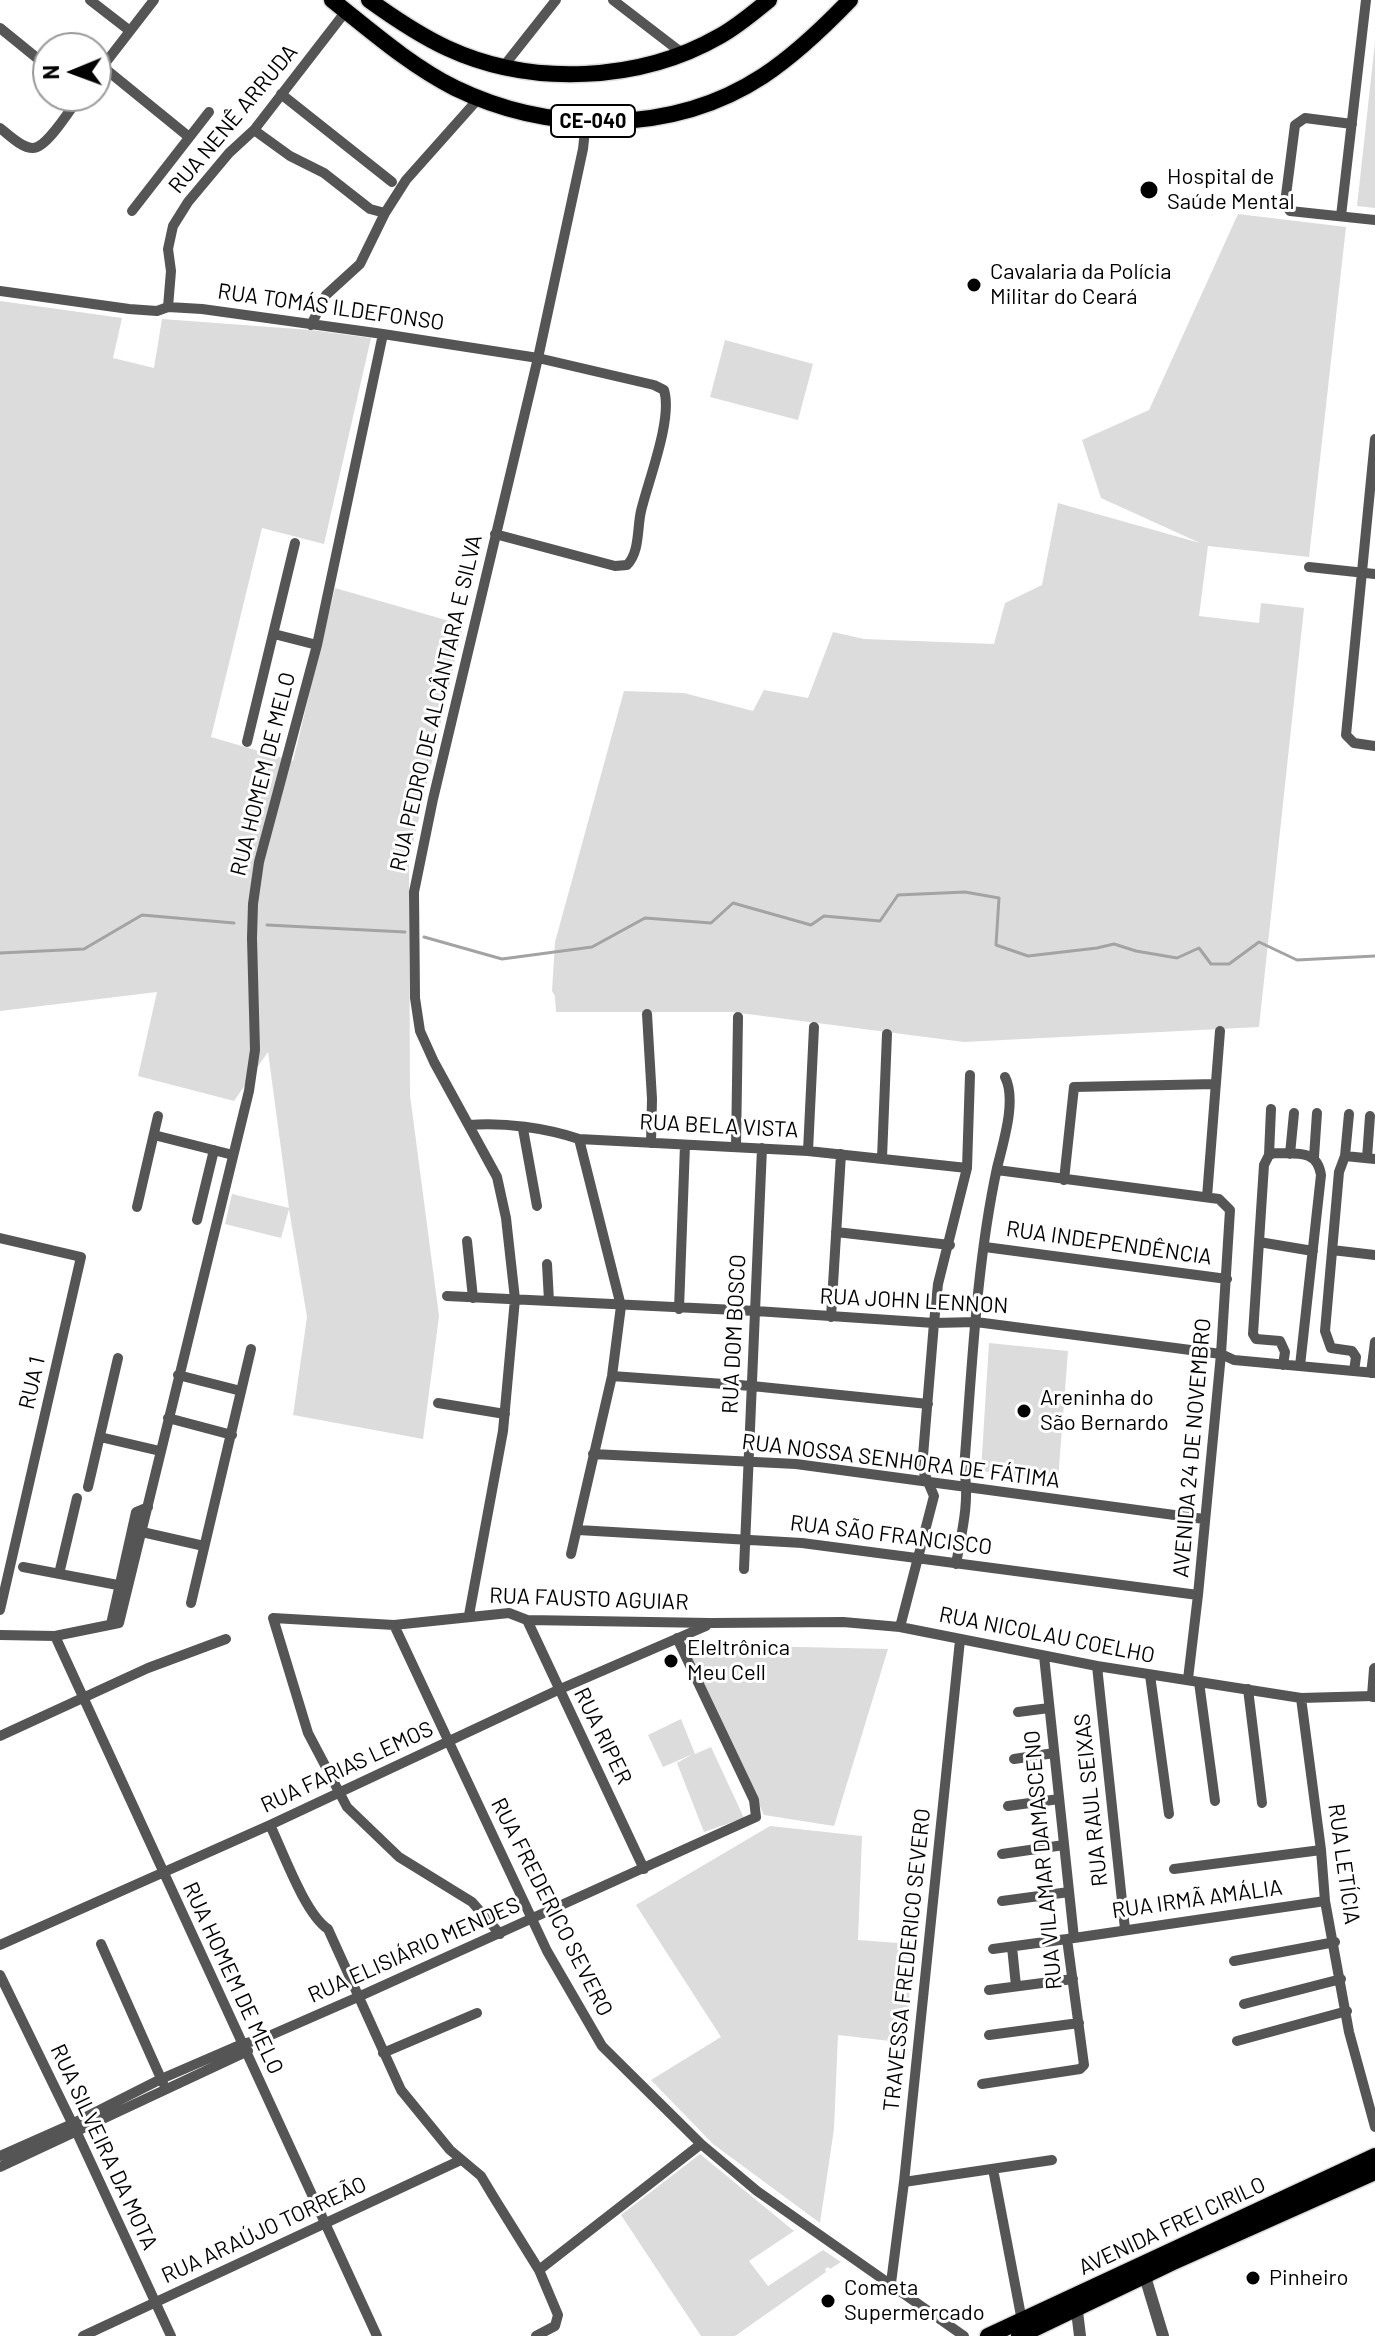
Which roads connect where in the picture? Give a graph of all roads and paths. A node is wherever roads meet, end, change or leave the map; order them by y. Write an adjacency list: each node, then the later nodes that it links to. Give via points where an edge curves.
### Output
1 (90, 0): 13 (street)
2 (154, 0): 13 (street)
3 (369, 0): 17 (main road, CE-040, via 423,37)
4 (556, 0): 17 (street)
5 (613, 0): 14 (street)
6 (769, 0): 14 (main road, CE-040, via 719,37)
7 (840, 0): 11 (main road)
8 (850, 0): 11 (main road, CE-040)
9 (1366, 0): 24 (street)
10 (339, 5): 19 (street, RUA NENÊ ARRUDA); 20 (main road, CE-040, via 419,65)
11 (830, 19): 23 (main road, CE-040, via 762,77 722,97 658,116)
12 (0, 28): 15 (street)
13 (130, 31): 16 (street)
14 (682, 53): 17 (main road, CE-040, via 589,73)
15 (32, 54)
16 (112, 54)
17 (503, 67)
18 (112, 81): 27 (street)
19 (281, 94): 25 (street, RUA NENÊ ARRUDA); 28 (street)
20 (479, 98): 23 (main road, CE-040, via 515,111); 30 (street, via 406,180)
21 (68, 112): 26 (street, via 43,145 27,147)
22 (209, 112): 27 (street)
23 (586, 121): 37 (street, RUA PEDRO DE ALCÂNTARA E SILVA)
24 (1352, 124): 31 (street); 31 (street, via 1305,118 1295,125 1290,153 1285,203 1290,211)
25 (254, 130): 30 (street, via 370,209); 34 (street, RUA NENÊ ARRUDA, via 229,153 173,226)
26 (4, 131)
27 (189, 137): 29 (street)
28 (392, 182)
29 (132, 211)
30 (385, 213): 35 (street, via 360,264 326,295)
31 (1341, 216): 32 (street)
32 (1375, 220)
33 (0, 291): 34 (street, RUA TOMÁS ILDEFONSO, via 129,309)
34 (168, 307): 35 (street, RUA TOMÁS ILDEFONSO)
35 (311, 325): 36 (street, RUA TOMÁS ILDEFONSO)
36 (383, 334): 37 (street, RUA TOMÁS ILDEFONSO); 45 (street, RUA HOMEM DE MELO)
37 (538, 358): 39 (street, RUA PEDRO DE ALCÂNTARA E SILVA); 39 (street, RUA TOMÁS ILDEFONSO, via 664,390 666,409 634,553 627,565 615,566)
38 (1375, 439): 42 (street)
39 (495, 534): 62 (street, RUA PEDRO DE ALCÂNTARA E SILVA, via 417,868 413,911 420,1031)
40 (295, 543): 44 (street)
41 (1309, 567): 42 (street)
42 (1361, 573): 43 (street); 47 (street, via 1346,735 1354,743)
43 (1375, 574)
44 (274, 634): 45 (street); 46 (street)
45 (317, 645): 74 (street, RUA HOMEM DE MELO, via 259,862 252,938 255,1050)
46 (247, 742)
47 (1375, 746)
48 (647, 1014): 66 (street)
49 (738, 1017): 68 (street)
50 (814, 1027): 71 (street)
51 (1220, 1031): 55 (street)
52 (887, 1034): 78 (street)
53 (970, 1075): 80 (street)
54 (1005, 1077): 81 (street, via 1010,1086 1007,1129)
55 (1216, 1084): 82 (street, via 1074,1087); 83 (street)
56 (1271, 1109): 75 (street)
57 (1294, 1113): 73 (street)
58 (1317, 1113): 77 (street)
59 (1349, 1114): 76 (street)
60 (158, 1116): 64 (street)
61 (1370, 1116): 79 (street)
62 (469, 1125): 63 (street, RUA BELA VISTA); 100 (street, RUA PEDRO DE ALCÂNTARA E SILVA, via 502,1191)
63 (523, 1129): 65 (street, RUA BELA VISTA); 84 (street)
64 (154, 1135): 70 (street); 85 (street)
65 (579, 1139): 66 (street, RUA BELA VISTA); 102 (street)
66 (651, 1143): 67 (street, RUA BELA VISTA)
67 (685, 1145): 68 (street, RUA BELA VISTA); 103 (street)
68 (736, 1147): 69 (street, RUA BELA VISTA)
69 (762, 1148): 71 (street, RUA BELA VISTA); 104 (street, RUA DOM BOSCO)
70 (214, 1150): 74 (street); 86 (street)
71 (808, 1151): 72 (street, RUA BELA VISTA)
72 (841, 1154): 78 (street, RUA BELA VISTA); 87 (street)
73 (1290, 1154): 75 (street); 77 (street)
74 (233, 1155): 116 (street, RUA HOMEM DE MELO)
75 (1269, 1155): 90 (street)
76 (1345, 1156): 79 (street); 93 (street)
77 (1314, 1157): 94 (street, via 1321,1175)
78 (882, 1158): 80 (street, RUA BELA VISTA)
79 (1371, 1158)
80 (967, 1168): 91 (street)
81 (997, 1170): 82 (street); 92 (street)
82 (1064, 1180): 83 (street)
83 (1207, 1197): 97 (street, AVENIDA 24 DE NOVEMBRO, via 1224,1201 1230,1210)
84 (537, 1206)
85 (137, 1207)
86 (197, 1220)
87 (836, 1232): 91 (street); 105 (street)
88 (0, 1238): 148 (street, RUA 1, via 81,1257)
89 (467, 1241): 99 (street)
90 (1259, 1242): 94 (street); 112 (street, via 1253,1334 1256,1339 1280,1341)
91 (950, 1245): 107 (street)
92 (985, 1247): 97 (street, RUA INDEPENDÊNCIA); 106 (street)
93 (1332, 1250): 95 (street); 114 (street, via 1325,1331 1331,1348 1354,1353)
94 (1313, 1251): 113 (street)
95 (1375, 1255)
96 (547, 1264): 101 (street)
97 (1227, 1279): 110 (street, AVENIDA 24 DE NOVEMBRO)
98 (447, 1296): 99 (street, RUA JOHN LENNON)
99 (473, 1298): 100 (street, RUA JOHN LENNON)
100 (515, 1299): 101 (street, RUA JOHN LENNON); 122 (street, RUA PEDRO DE ALCÂNTARA E SILVA)
101 (549, 1301): 102 (street, RUA JOHN LENNON)
102 (621, 1306): 103 (street, RUA JOHN LENNON); 117 (street)
103 (679, 1309): 104 (street, RUA JOHN LENNON)
104 (756, 1311): 105 (street, RUA JOHN LENNON); 118 (street, RUA DOM BOSCO)
105 (831, 1317): 107 (street, RUA JOHN LENNON)
106 (976, 1322): 107 (street, RUA JOHN LENNON); 110 (street, RUA JOHN LENNON); 131 (street)
107 (934, 1323): 121 (street)
108 (1375, 1342): 115 (street)
109 (251, 1349): 119 (street)
110 (1221, 1354): 112 (street, RUA JOHN LENNON); 134 (street, AVENIDA 24 DE NOVEMBRO)
111 (118, 1358): 125 (street)
112 (1283, 1365): 113 (street, RUA JOHN LENNON)
113 (1300, 1366): 114 (street, RUA JOHN LENNON)
114 (1354, 1371): 115 (street, RUA JOHN LENNON)
115 (1373, 1373)
116 (178, 1375): 119 (street); 123 (street, RUA HOMEM DE MELO)
117 (612, 1376): 118 (street); 127 (street)
118 (752, 1386): 121 (street); 128 (street, RUA DOM BOSCO)
119 (241, 1391): 124 (street)
120 (438, 1403): 122 (street)
121 (928, 1404): 129 (street, via 922,1468)
122 (505, 1414): 149 (street, RUA PEDRO DE ALCÂNTARA E SILVA)
123 (168, 1418): 124 (street); 126 (street, RUA HOMEM DE MELO)
124 (232, 1435): 138 (street)
125 (100, 1437): 126 (street); 130 (street)
126 (160, 1451): 133 (street, RUA HOMEM DE MELO)
127 (593, 1454): 128 (street, RUA NOSSA SENHORA DE FÁTIMA); 135 (street)
128 (748, 1461): 129 (street, RUA NOSSA SENHORA DE FÁTIMA); 137 (street, RUA DOM BOSCO)
129 (926, 1482): 131 (street, RUA NOSSA SENHORA DE FÁTIMA); 140 (street, via 934,1496)
130 (88, 1487)
131 (967, 1487): 134 (street, RUA NOSSA SENHORA DE FÁTIMA); 141 (street)
132 (77, 1498): 144 (street)
133 (148, 1507): 136 (street, RUA HOMEM DE MELO); 145 (street, RUA HOMEM DE MELO, via 136,1512)
134 (1204, 1519): 146 (street, AVENIDA 24 DE NOVEMBRO)
135 (578, 1530): 137 (street, RUA SÃO FRANCISCO); 139 (street)
136 (142, 1532): 138 (street); 145 (street, RUA HOMEM DE MELO)
137 (746, 1539): 140 (street, RUA SÃO FRANCISCO); 143 (street, RUA DOM BOSCO)
138 (204, 1546): 147 (street)
139 (571, 1554)
140 (918, 1558): 141 (street, RUA SÃO FRANCISCO); 153 (street)
141 (956, 1564): 146 (street, RUA SÃO FRANCISCO)
142 (23, 1567): 144 (street)
143 (744, 1569)
144 (59, 1574): 145 (street)
145 (124, 1586): 155 (street, RUA HOMEM DE MELO, via 115,1623)
146 (1198, 1595): 163 (street, AVENIDA 24 DE NOVEMBRO)
147 (191, 1603)
148 (0, 1610)
149 (469, 1615): 150 (street, RUA FAUSTO AGUIAR, via 509,1613); 152 (street, RUA FAUSTO AGUIAR)
150 (527, 1620): 151 (street, RUA FAUSTO AGUIAR); 165 (street, RUA RIPER)
151 (711, 1623): 153 (street, RUA NICOLAU COELHO); 156 (street, RUA FARIAS LEMOS)
152 (394, 1625): 172 (street, RUA FREDERICO SEVERO); 175 (street, RUA FAUSTO AGUIAR, via 273,1618 308,1733)
153 (900, 1627): 158 (street, RUA NICOLAU COELHO)
154 (0, 1635): 155 (street)
155 (55, 1636): 167 (street, RUA HOMEM DE MELO)
156 (677, 1638): 165 (street, RUA FARIAS LEMOS); 185 (street, RUA ELISIÁRIO MENDES, via 754,1800 756,1817)
157 (226, 1639): 167 (street)
158 (960, 1640): 159 (street, RUA NICOLAU COELHO); 227 (street, TRAVESSA FREDERICO SEVERO)
159 (1044, 1656): 160 (street, RUA NICOLAU COELHO); 169 (street, RUA VILAMAR DAMASCENO)
160 (1097, 1666): 162 (street, RUA NICOLAU COELHO); 192 (street, RUA RAUL SEIXAS)
161 (1375, 1669): 166 (street)
162 (1150, 1675): 163 (street, RUA NICOLAU COELHO); 180 (street)
163 (1193, 1681): 164 (street, RUA NICOLAU COELHO); 177 (street, AVENIDA 24 DE NOVEMBRO)
164 (1248, 1689): 168 (street, RUA NICOLAU COELHO); 178 (street)
165 (558, 1690): 172 (street, RUA FARIAS LEMOS); 185 (street, RUA RIPER)
166 (1374, 1696): 168 (street, RUA NICOLAU COELHO)
167 (82, 1698): 171 (street); 187 (street, RUA HOMEM DE MELO)
168 (1301, 1698): 183 (street, RUA LETÍCIA)
169 (1049, 1708): 170 (street); 173 (street, RUA VILAMAR DAMASCENO)
170 (1018, 1712)
171 (0, 1736)
172 (447, 1741): 175 (street, RUA FARIAS LEMOS); 191 (street, RUA FREDERICO SEVERO)
173 (1054, 1753): 174 (street); 176 (street, RUA VILAMAR DAMASCENO)
174 (1014, 1759)
175 (338, 1793): 181 (street, RUA FARIAS LEMOS); 193 (street, via 399,1857 472,1902)
176 (1059, 1799): 179 (street); 182 (street, RUA VILAMAR DAMASCENO)
177 (1215, 1801)
178 (1262, 1803)
179 (1008, 1806)
180 (1169, 1814)
181 (270, 1825): 187 (street, RUA FARIAS LEMOS); 206 (street, via 298,1886 328,1929)
182 (1064, 1845): 184 (street); 188 (street, RUA VILAMAR DAMASCENO)
183 (1321, 1850): 186 (street); 190 (street, RUA LETÍCIA)
184 (1002, 1854)
185 (644, 1869): 191 (street, RUA ELISIÁRIO MENDES)
186 (1174, 1869)
187 (164, 1874): 197 (street, RUA FARIAS LEMOS); 213 (street, RUA HOMEM DE MELO)
188 (1069, 1892): 189 (street); 194 (street, RUA VILAMAR DAMASCENO)
189 (1002, 1901)
190 (1325, 1901): 192 (street, RUA IRMÃ AMÁLIA); 195 (street, RUA LETÍCIA)
191 (532, 1919): 193 (street, RUA ELISIÁRIO MENDES); 219 (street, RUA FREDERICO SEVERO, via 602,2046)
192 (1125, 1929): 194 (street, RUA IRMÃ AMÁLIA)
193 (500, 1934): 206 (street, RUA ELISIÁRIO MENDES)
194 (1071, 1938): 198 (street, RUA IRMÃ AMÁLIA); 202 (street, RUA VILAMAR DAMASCENO)
195 (1335, 1942): 200 (street); 203 (street, RUA LETÍCIA)
196 (101, 1944): 215 (street)
197 (0, 1945)
198 (1012, 1947): 199 (street, RUA IRMÃ AMÁLIA); 204 (street)
199 (993, 1949)
200 (1234, 1961)
201 (0, 1975): 218 (street, RUA SILVEIRA DA MOTA)
202 (1073, 1979): 204 (street); 210 (street, RUA VILAMAR DAMASCENO)
203 (1341, 1979): 207 (street); 208 (street, RUA LETÍCIA)
204 (1016, 1986): 205 (street)
205 (989, 1990)
206 (358, 1997): 213 (street, RUA ELISIÁRIO MENDES); 214 (street)
207 (1244, 2004)
208 (1347, 2011): 212 (street); 217 (street, RUA LETÍCIA)
209 (477, 2013): 214 (street)
210 (1079, 2023): 211 (street); 216 (street, RUA VILAMAR DAMASCENO, via 1084,2067)
211 (989, 2035)
212 (1237, 2041)
213 (244, 2049): 215 (street, RUA ELISIÁRIO MENDES); 228 (street, RUA HOMEM DE MELO)
214 (383, 2053): 222 (street, via 401,2090)
215 (163, 2084): 218 (street, RUA ELISIÁRIO MENDES)
216 (982, 2084)
217 (1375, 2127)
218 (75, 2128): 220 (street, RUA ELISIÁRIO MENDES); 224 (street, RUA ELISIÁRIO MENDES); 232 (street, RUA SILVEIRA DA MOTA)
219 (701, 2144): 229 (street); 231 (street, RUA FREDERICO SEVERO, via 757,2191)
220 (0, 2156)
221 (1375, 2156): 230 (main road, AVENIDA FREI CIRILO)
222 (461, 2160): 228 (street, RUA ARAÚJO TORREÃO); 229 (street, via 481,2176)
223 (1052, 2160): 225 (street)
224 (0, 2167)
225 (993, 2169): 227 (street); 234 (street)
226 (1375, 2172): 230 (main road, AVENIDA FREI CIRILO)
227 (904, 2182): 231 (street, TRAVESSA FREDERICO SEVERO)
228 (326, 2225): 232 (street, RUA ARAÚJO TORREÃO); 237 (street, RUA HOMEM DE MELO)
229 (539, 2270): 238 (street, via 558,2315 555,2326)
230 (1143, 2270): 233 (main road, AVENIDA FREI CIRILO); 242 (street)
231 (891, 2283): 239 (street, RUA FREDERICO SEVERO)
232 (155, 2302): 235 (street, RUA ARAÚJO TORREÃO); 236 (street, RUA SILVEIRA DA MOTA)
233 (1075, 2302): 234 (main road, AVENIDA FREI CIRILO); 241 (street)
234 (1020, 2328): 240 (main road, AVENIDA FREI CIRILO)
235 (83, 2336)
236 (171, 2336)
237 (377, 2336)
238 (536, 2336)
239 (964, 2336)
240 (988, 2336)
241 (1080, 2336)
242 (1163, 2336)

